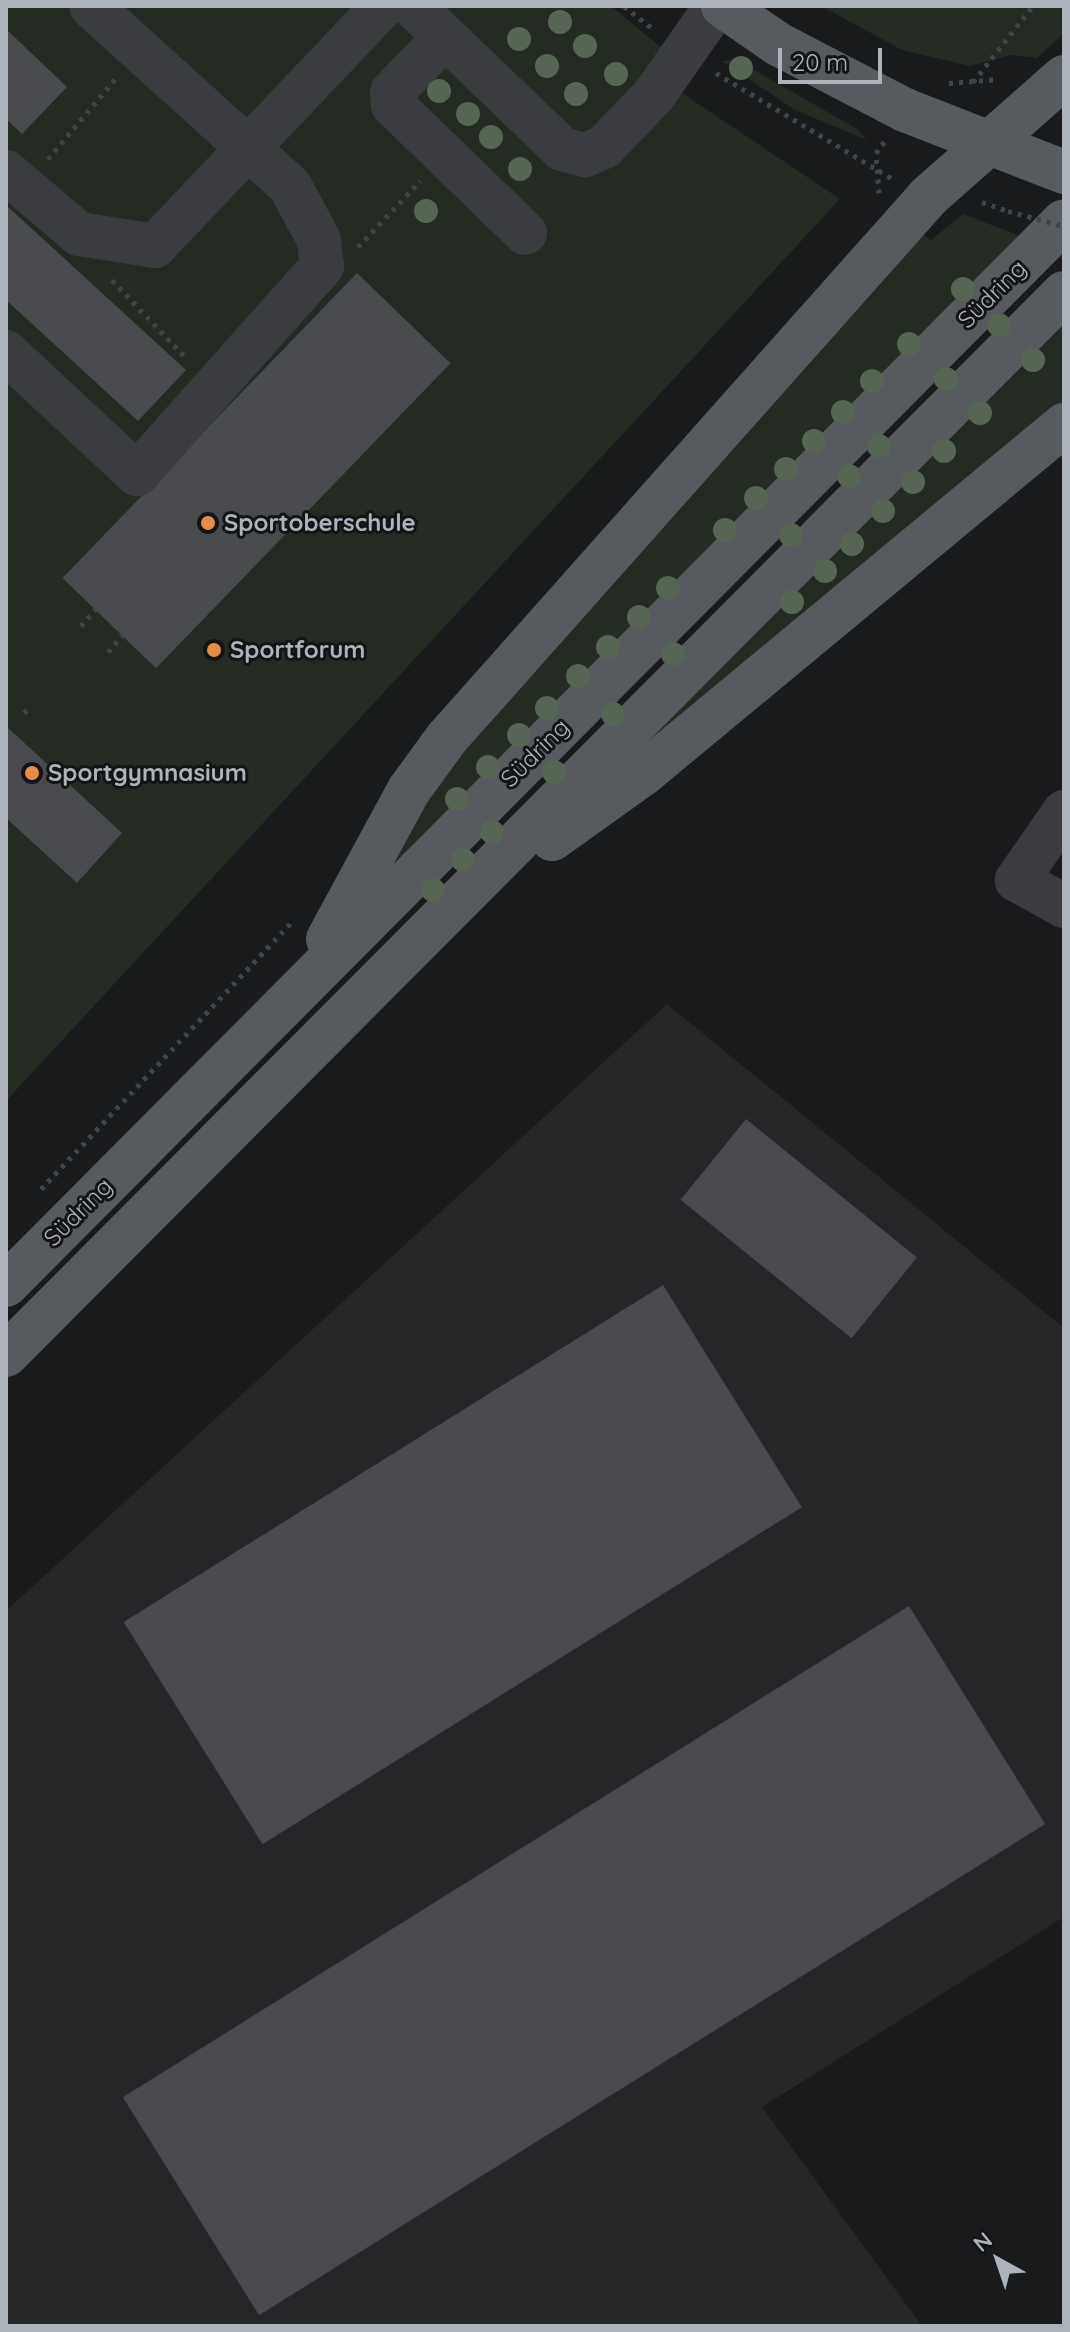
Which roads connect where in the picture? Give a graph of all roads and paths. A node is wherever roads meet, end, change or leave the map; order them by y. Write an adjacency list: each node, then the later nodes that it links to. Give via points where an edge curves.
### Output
1 (91, 6): 9 (lane)
2 (383, 6): 14 (lane)
3 (413, 6): 8 (lane)
4 (624, 6): 10 (path)
5 (716, 6): 10 (lane)
6 (723, 6): 13 (main road, via 792,51)
7 (1033, 6): 12 (path)
8 (451, 45): 10 (lane, via 562,149 585,155 604,147); 20 (lane, via 392,92 399,113)
9 (141, 51): 14 (lane); 17 (path)
10 (685, 54): 16 (path)
11 (1064, 77): 13 (main road)
12 (972, 82)
13 (989, 144): 15 (main road); 35 (main road, via 929,196 446,739 409,790)
14 (251, 148): 17 (lane, via 169,237 141,249 79,234); 24 (lane, via 290,186 319,240 322,266 137,474)
15 (1057, 170)
16 (876, 171)
17 (14, 178)
18 (1008, 211): 19 (path, bridge)
19 (1064, 224): 35 (main road, Südring)
20 (525, 233)
21 (1064, 293): 34 (main road, Südring)
22 (132, 308): 23 (path)
23 (168, 342)
24 (6, 352)
25 (1064, 425): 34 (main road, via 643,774)
26 (96, 609): 27 (path)
27 (81, 626)
28 (123, 635): 29 (path)
29 (108, 652)
30 (31, 706): 31 (path)
31 (24, 713)
32 (1064, 812): 33 (lane, via 1017,880)
33 (1064, 906)
34 (455, 907): 37 (main road, Südring)
35 (296, 993): 36 (main road, Südring)
36 (6, 1285)
37 (6, 1355)

